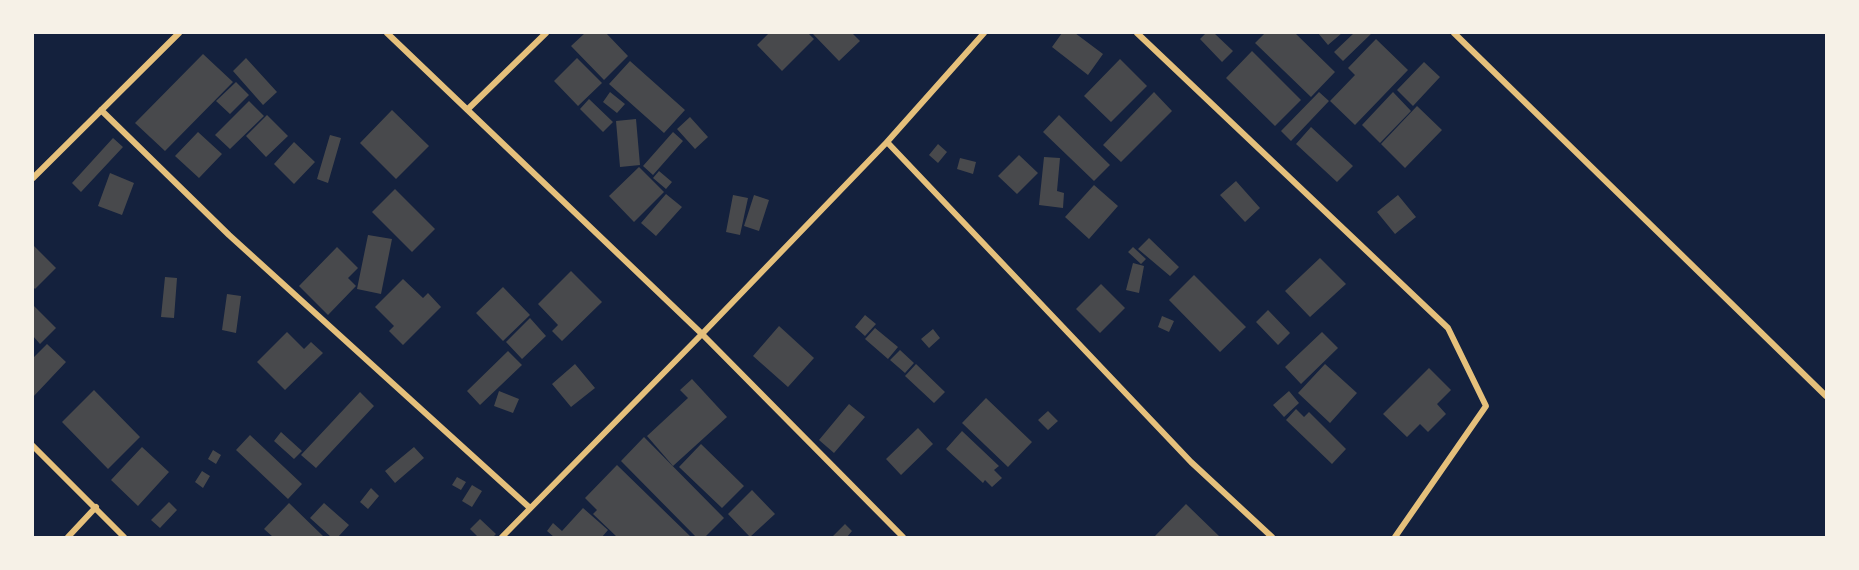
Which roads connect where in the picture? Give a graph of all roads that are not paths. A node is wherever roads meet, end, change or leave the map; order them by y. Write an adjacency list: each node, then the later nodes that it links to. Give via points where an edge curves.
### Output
1 (179, 33): 8 (street)
2 (387, 33): 7 (street)
3 (546, 33): 7 (street)
4 (984, 33): 9 (street)
5 (1137, 33): 21 (street, via 1448,328 1486,406)
6 (1454, 33): 12 (street)
7 (468, 109): 11 (street)
8 (101, 110): 10 (street); 15 (street, via 229,235)
9 (887, 142): 11 (street); 20 (street, via 1191,462)
10 (33, 178)
11 (702, 334): 15 (street); 16 (street)
12 (1826, 396)
13 (33, 446): 14 (street)
14 (96, 507): 17 (street); 18 (street)
15 (530, 508): 19 (street)
16 (899, 536)
17 (68, 537)
18 (124, 537)
19 (502, 537)
20 (1272, 537)
21 (1395, 537)

